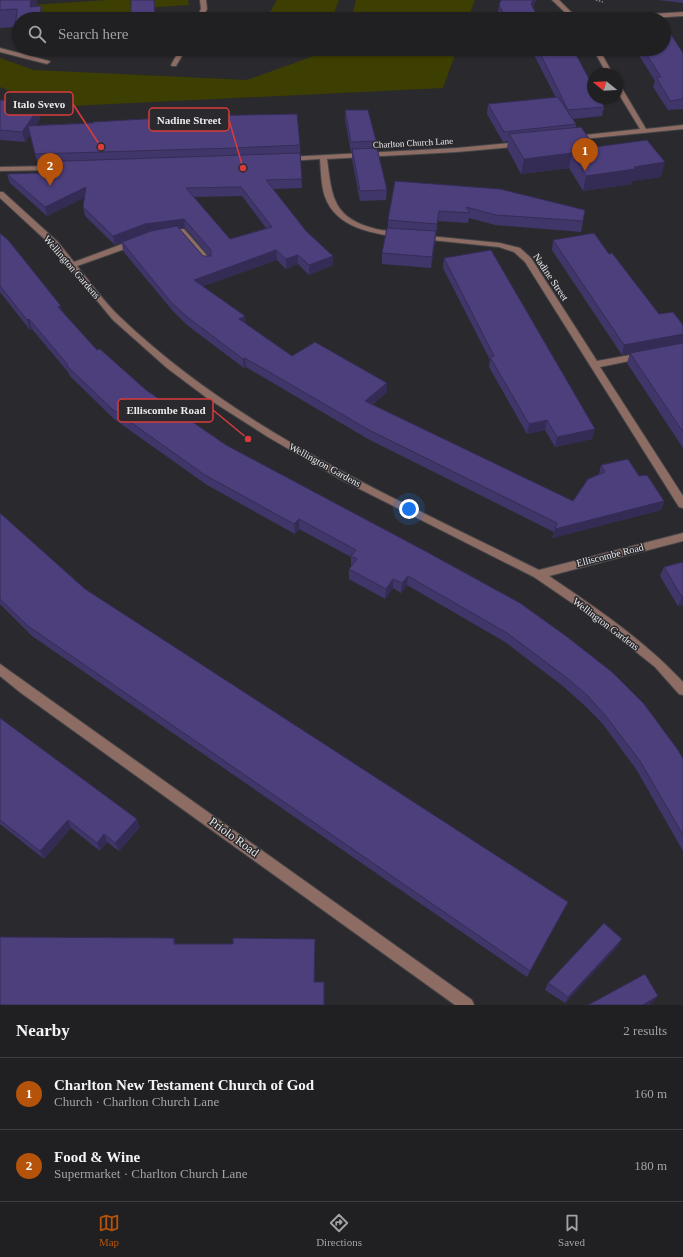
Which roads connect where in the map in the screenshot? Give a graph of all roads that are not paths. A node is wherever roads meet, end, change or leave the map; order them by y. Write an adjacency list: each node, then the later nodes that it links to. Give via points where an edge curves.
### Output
1 (203, 0): 3 (street)
2 (555, 0): 4 (street)
3 (202, 12)
4 (569, 12)
5 (683, 14): 6 (street)
6 (671, 15)
7 (0, 50): 8 (street)
8 (12, 53)
9 (24, 56): 12 (street)
10 (179, 56): 13 (street)
11 (600, 56): 14 (street)
12 (47, 62)
13 (174, 65)
14 (607, 68)
15 (623, 95): 17 (street)
16 (683, 127): 17 (street)
17 (644, 130): 18 (street)
18 (565, 139)
19 (526, 143): 20 (street, Charlton Church Lane, via 457,150)
20 (323, 157): 21 (street, Charlton Church Lane); 30 (street, Nadine Street, via 331,201 339,213 353,224 372,231 396,235 482,242 517,250 528,260)
21 (283, 159)
22 (57, 168): 23 (street)
23 (0, 169)
24 (0, 194): 28 (street, Wellington Gardens, via 55,244)
25 (156, 236): 27 (street, via 181,231)
26 (143, 240): 28 (street)
27 (208, 262)
28 (72, 265): 33 (street, Wellington Gardens, via 116,318 170,366 210,396 271,435 342,475)
29 (653, 354): 30 (street)
30 (594, 365): 31 (street, Nadine Street)
31 (683, 504)
32 (683, 537): 33 (street, Elliscombe Road)
33 (538, 574): 35 (street, Wellington Gardens, via 595,613 659,664)
34 (0, 669): 36 (street, Priolo Road)
35 (683, 690)
36 (467, 1005)

